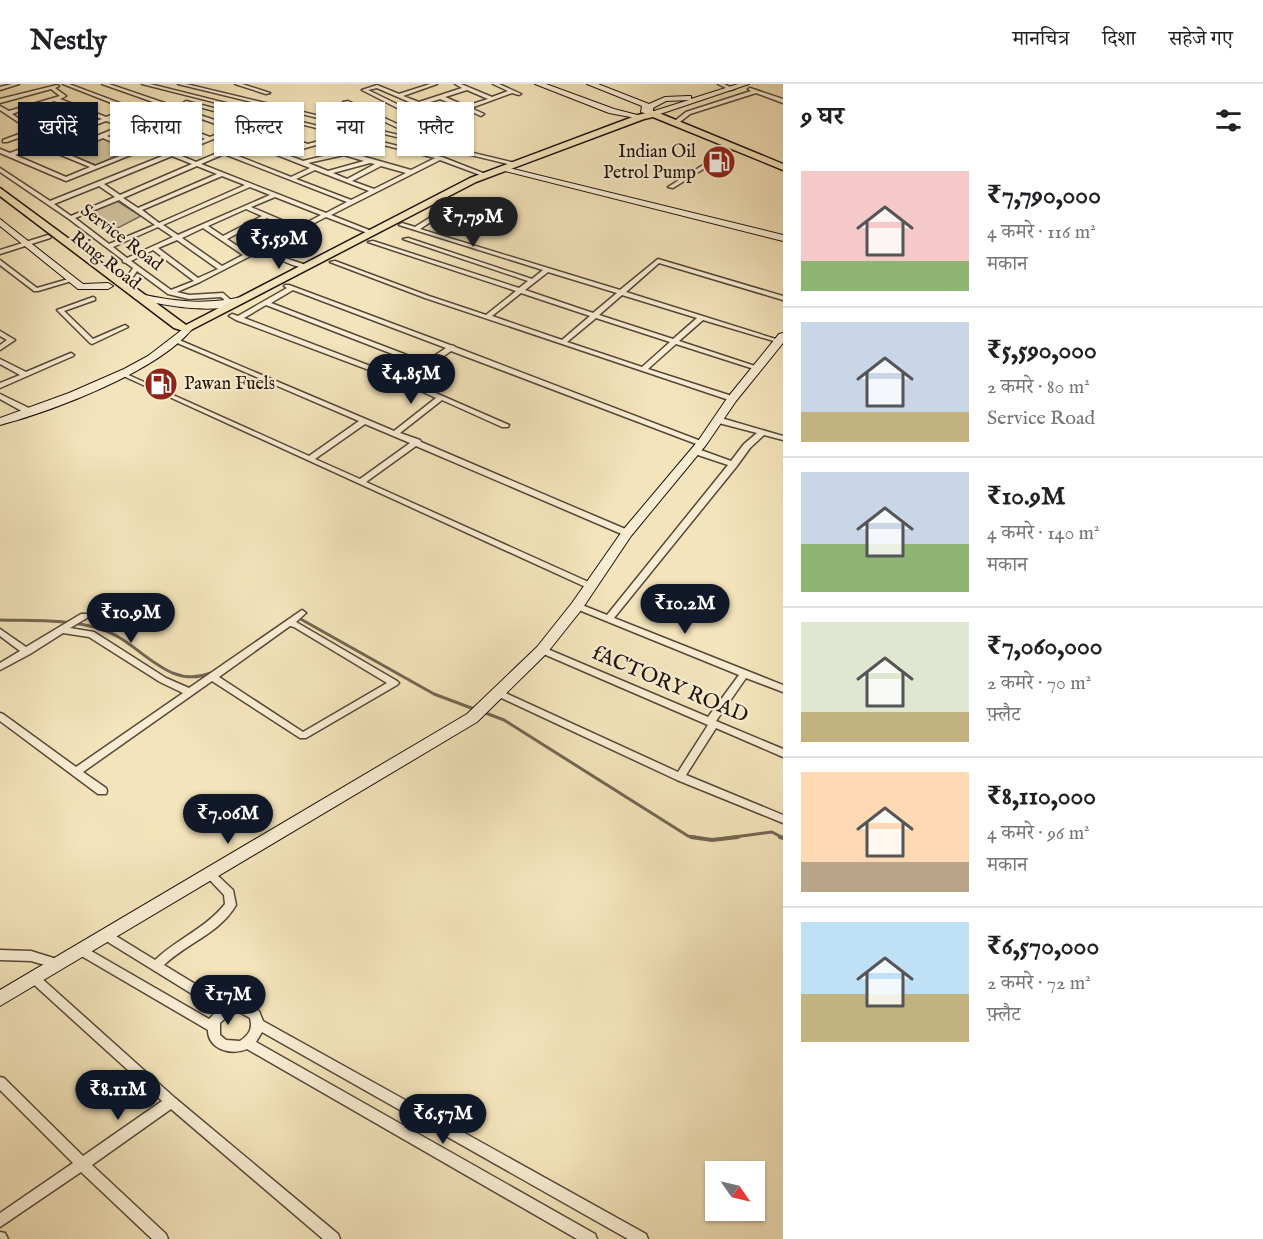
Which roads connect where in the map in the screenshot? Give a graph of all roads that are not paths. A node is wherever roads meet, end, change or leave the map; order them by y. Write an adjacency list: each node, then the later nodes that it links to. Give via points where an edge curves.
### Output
1 (17, 84): 14 (street)
2 (65, 84): 16 (street); 32 (street)
3 (104, 84): 33 (street)
4 (144, 84): 27 (street)
5 (180, 84): 83 (street)
6 (237, 84): 22 (street)
7 (410, 84): 17 (street)
8 (435, 84): 17 (street)
9 (457, 84): 18 (street)
10 (495, 84): 21 (street)
11 (539, 84): 45 (street, via 612,111)
12 (591, 84): 45 (street, via 645,105)
13 (720, 84): 20 (street)
14 (6, 85): 19 (street)
15 (752, 87): 20 (street); 30 (street); 45 (street); 51 (street, via 688,113)
16 (52, 88): 26 (street, via 64,96); 29 (street)
17 (420, 88): 24 (street)
18 (467, 88): 25 (street); 28 (street)
19 (0, 89)
20 (732, 89): 45 (street, via 702,99 665,99 652,105)
21 (513, 91): 23 (street); 28 (street)
22 (268, 93)
23 (519, 94)
24 (400, 95): 34 (street); 37 (street, via 375,86 364,90)
25 (440, 97): 35 (street); 36 (street)
26 (55, 99): 31 (street); 48 (street)
27 (200, 99): 41 (street, via 188,103); 77 (street)
28 (493, 99): 38 (street)
29 (0, 101)
30 (783, 101)
31 (46, 102)
32 (110, 102)
33 (157, 102)
34 (415, 102)
35 (425, 102)
36 (452, 102)
37 (397, 107)
38 (474, 107)
39 (0, 108): 43 (street)
40 (18, 110): 43 (street)
41 (214, 110)
42 (474, 111): 44 (street)
43 (9, 113): 47 (street)
44 (481, 114)
45 (649, 115): 51 (main road); 67 (main road); 83 (main road)
46 (110, 118): 48 (street)
47 (18, 119)
48 (106, 119): 49 (street); 50 (street)
49 (110, 120)
50 (98, 122)
51 (675, 124): 84 (main road)
52 (110, 133): 54 (street)
53 (18, 135): 60 (street)
54 (102, 136): 57 (street); 58 (street)
55 (202, 136): 59 (street)
56 (214, 137): 59 (street)
57 (98, 138)
58 (110, 139)
59 (210, 139): 61 (street)
60 (2, 140)
61 (202, 142)
62 (316, 144): 64 (street)
63 (304, 145): 64 (street)
64 (308, 146): 65 (street)
65 (304, 147)
66 (0, 151): 69 (street)
67 (729, 151): 89 (main road); 97 (street)
68 (18, 152): 69 (street)
69 (10, 155): 92 (street)
70 (67, 156): 82 (street)
71 (121, 156): 82 (street)
72 (170, 156): 95 (street)
73 (176, 156): 80 (street)
74 (218, 156): 80 (street)
75 (233, 156): 93 (street)
76 (285, 156): 79 (street)
77 (441, 158): 87 (street); 91 (street)
78 (370, 161): 79 (street, via 344,153); 81 (street); 88 (street)
79 (303, 163): 85 (street)
80 (198, 164): 90 (street); 102 (street)
81 (380, 164): 87 (street); 94 (street)
82 (94, 167): 92 (street)
83 (511, 167): 91 (main road); 106 (main road); 121 (street)
84 (783, 167)
85 (314, 168): 88 (street); 93 (street)
86 (0, 170): 105 (street, Service Road)
87 (410, 172): 99 (street)
88 (328, 173): 94 (street)
89 (783, 173)
90 (223, 174): 96 (street); 108 (street)
91 (485, 175): 120 (main road)
92 (66, 179): 100 (street)
93 (291, 179): 104 (street)
94 (347, 181): 99 (street)
95 (100, 184): 100 (street); 102 (street)
96 (251, 185): 101 (street); 113 (street)
97 (671, 187)
98 (0, 191): 141 (main road, Ring Road)
99 (374, 191): 104 (street)
100 (81, 192): 105 (street)
101 (274, 195): 107 (street); 109 (street)
102 (119, 197): 108 (street); 111 (street)
103 (0, 200): 118 (main road, Ring Road)
104 (351, 202): 109 (street)
105 (50, 204): 111 (street, Service Road)
106 (442, 204): 114 (main road); 117 (street, via 449,208)
107 (246, 207): 110 (street); 115 (street)
108 (138, 210): 113 (street)
109 (325, 215): 116 (street); 120 (street)
110 (267, 216): 116 (street); 122 (street)
111 (71, 218): 125 (street, Service Road)
112 (0, 222): 124 (street)
113 (159, 225): 119 (street); 125 (street)
114 (402, 225): 117 (street); 120 (main road)
115 (204, 226): 119 (street); 122 (street)
116 (298, 229): 127 (street)
117 (416, 229): 136 (street)
118 (48, 237): 124 (street); 140 (main road, Ring Road)
119 (177, 237): 126 (street); 135 (street)
120 (372, 237): 132 (main road); 133 (main road); 144 (street)
121 (783, 238)
122 (223, 239): 129 (street)
123 (406, 239): 138 (street)
124 (28, 243): 128 (street); 137 (street)
125 (108, 247): 130 (street, Service Road)
126 (154, 248): 130 (street); 139 (street)
127 (264, 248): 129 (street); 133 (street)
128 (0, 252)
129 (248, 256): 135 (street)
130 (125, 261): 134 (street, Service Road)
131 (0, 262): 137 (street, via 36,290)
132 (333, 262): 142 (main road); 153 (street)
133 (307, 267): 149 (main road)
134 (135, 269): 141 (street); 145 (street, Service Road)
135 (222, 269): 139 (street)
136 (548, 269): 138 (street); 143 (street)
137 (72, 280): 140 (street, via 81,287)
138 (533, 280): 144 (street)
139 (198, 281): 145 (street)
140 (108, 286): 158 (main road, Ring Road, via 170,332)
141 (124, 286): 146 (main road, Ring Road)
142 (290, 287): 151 (street); 155 (main road); 162 (street)
143 (622, 291): 147 (street, via 658,261); 152 (street); 154 (street)
144 (519, 292): 152 (street); 153 (street)
145 (170, 293): 150 (street, Service Road, via 189,297 223,295)
146 (137, 296): 150 (street, via 176,305); 158 (main road, Ring Road)
147 (783, 298)
148 (93, 299): 156 (street, via 60,310 92,342)
149 (242, 300): 150 (street); 158 (main road)
150 (231, 303)
151 (266, 303): 155 (street); 166 (street)
152 (593, 315): 160 (street); 161 (street)
153 (487, 317): 161 (street)
154 (702, 317): 159 (street); 160 (street)
155 (235, 318): 158 (main road); 171 (street)
156 (125, 327)
157 (0, 333): 163 (street, via 12,340)
158 (185, 335): 169 (street); 177 (street)
159 (781, 338): 167 (street)
160 (674, 341): 167 (street); 168 (street)
161 (563, 342): 168 (street)
162 (452, 347): 166 (street); 185 (street)
163 (0, 348)
164 (71, 355): 170 (street)
165 (0, 361): 170 (street)
166 (426, 365): 171 (street)
167 (756, 368): 175 (street)
168 (643, 369): 175 (street)
169 (122, 374): 176 (street); 186 (street)
170 (26, 375): 172 (street)
171 (403, 381): 174 (street)
172 (0, 386)
173 (0, 396): 176 (street)
174 (442, 397): 180 (street); 182 (street)
175 (732, 399): 178 (street)
176 (30, 412): 179 (street)
177 (365, 420): 182 (street); 186 (street)
178 (718, 420): 181 (street); 185 (street)
179 (0, 422)
180 (505, 424)
181 (763, 432): 183 (street); 187 (street)
182 (396, 433): 184 (street)
183 (783, 438)
184 (417, 442): 188 (street); 189 (street)
185 (698, 447): 187 (street); 189 (street)
186 (310, 459): 188 (street)
187 (734, 464): 193 (street)
188 (361, 482): 190 (street)
189 (627, 533): 190 (street)
190 (590, 586): 191 (street)
191 (577, 606): 193 (street); 196 (street)
192 (84, 616): 194 (street)
193 (608, 619): 199 (street)
194 (67, 626): 197 (street); 202 (street, via 91,634 163,680)
195 (0, 632): 197 (street)
196 (542, 650): 203 (street); 205 (street, fACTORY ROAD)
197 (27, 652): 198 (street)
198 (0, 667)
199 (744, 674): 201 (street); 205 (street)
200 (213, 676): 200 (street, via 296,618 297,626 394,683 303,736); 202 (street)
201 (783, 689)
202 (190, 692): 207 (street)
203 (493, 698): 208 (street); 211 (street, via 471,718)
204 (0, 716): 207 (street)
205 (712, 723): 206 (street, fACTORY ROAD); 208 (street)
206 (783, 753)
207 (76, 772): 209 (street)
208 (680, 777): 210 (street)
209 (102, 791)
210 (783, 819)
211 (210, 875): 212 (street); 216 (street, via 229,893 231,905 222,918)
212 (107, 936): 213 (street); 216 (street)
213 (82, 951): 215 (street); 221 (street)
214 (0, 955): 215 (street, via 31,956)
215 (60, 964): 217 (street)
216 (156, 966): 219 (street)
217 (35, 979): 218 (street); 224 (street)
218 (0, 999)
219 (227, 1009): 220 (street, via 240,1007 251,1011); 221 (street)
220 (259, 1025): 222 (street); 227 (street)
221 (212, 1026): 222 (street, via 214,1037 223,1045)
222 (247, 1043): 230 (street)
223 (0, 1082): 225 (street)
224 (171, 1102): 225 (street); 229 (street)
225 (82, 1164): 226 (street); 228 (street)
226 (0, 1221)
227 (638, 1238)
228 (161, 1239)
229 (333, 1239)
230 (590, 1239)

